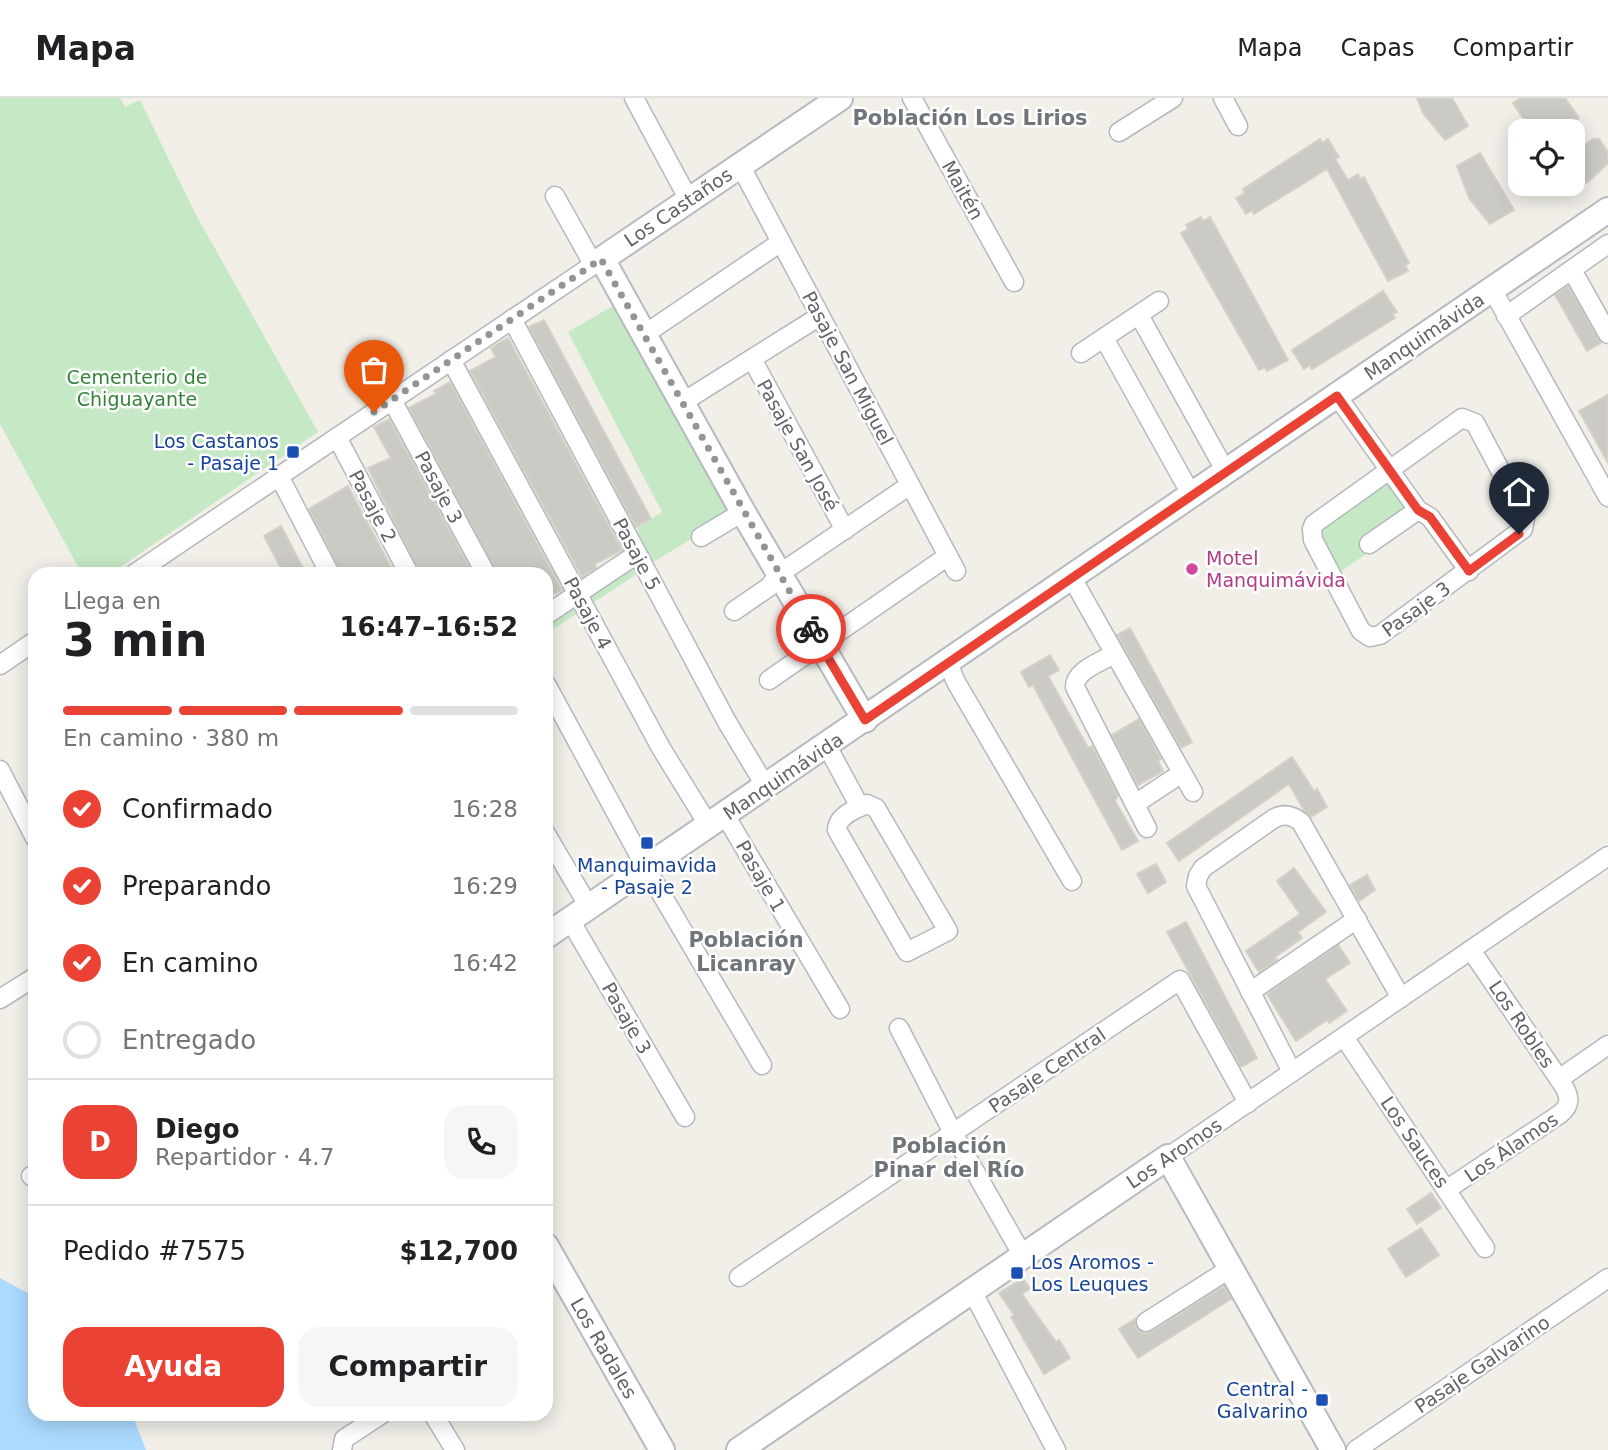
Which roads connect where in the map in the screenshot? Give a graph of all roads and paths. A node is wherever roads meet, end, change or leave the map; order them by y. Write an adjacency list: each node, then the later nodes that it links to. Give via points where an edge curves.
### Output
1 (634, 98): 10 (street)
2 (840, 98): 8 (street, Los Castaños)
3 (912, 98): 16 (street, Maitén)
4 (1173, 98): 7 (street)
5 (1223, 98): 6 (street)
6 (1238, 126)
7 (1119, 132)
8 (740, 165): 10 (street, Los Castaños); 12 (street, Pasaje San Miguel)
9 (555, 196): 14 (street)
10 (689, 200): 14 (street, Los Castaños)
11 (1608, 210): 17 (street, Manquimávida)
12 (781, 242): 20 (street, Pasaje San Miguel); 23 (street)
13 (1608, 244): 15 (street)
14 (597, 262): 22 (street, Los Castaños); 23 (street)
15 (1572, 270): 21 (street); 24 (street)
16 (1014, 282)
17 (1492, 289): 21 (street); 29 (street, Manquimávida)
18 (1159, 301): 19 (street)
19 (1139, 314): 25 (street); 34 (street)
20 (820, 316): 27 (street); 36 (street, Pasaje San Miguel)
21 (1506, 316): 38 (street)
22 (512, 319): 28 (street, Los Castaños); 44 (street, Pasaje 5)
23 (645, 334): 31 (street)
24 (1608, 334)
25 (1104, 338): 26 (street); 37 (street)
26 (1081, 353)
27 (752, 359): 31 (street); 41 (street, Pasaje San José)
28 (452, 360): 30 (street, Los Castaños); 52 (street, Pasaje 4)
29 (1337, 396): 33 (street); 34 (street, Manquimávida)
30 (392, 400): 32 (street, Los Castaños); 48 (street, Pasaje 3)
31 (683, 402): 40 (street)
32 (337, 437): 35 (street, Los Castaños); 47 (street, Pasaje 2)
33 (1388, 468): 39 (street); 49 (street, Pasaje 3, via 1457,419 1475,423 1524,524 1519,534); 49 (street, Pasaje 3, via 1317,519 1312,529 1313,540 1361,631 1370,637 1380,635)
34 (1226, 472): 37 (street, Manquimávida)
35 (279, 476): 45 (street, Los Castaños); 46 (street)
36 (910, 485): 41 (street); 55 (street, Pasaje San Miguel, via 952,564)
37 (1192, 496): 51 (street, Manquimávida)
38 (1608, 497)
39 (1418, 510): 43 (street); 49 (street, via 1430,517)
40 (743, 512): 42 (street); 50 (street)
41 (845, 530): 50 (street)
42 (701, 537)
43 (1369, 544)
44 (637, 554): 52 (street); 66 (street, Pasaje 5)
45 (144, 567)
46 (326, 567)
47 (405, 567)
48 (482, 567)
49 (1469, 571)
50 (779, 574): 54 (street, via 769,587); 55 (street)
51 (1072, 578): 57 (street); 58 (street, Manquimávida)
52 (578, 594): 53 (street); 70 (street, Pasaje 4, via 661,748)
53 (553, 610)
54 (734, 611)
55 (820, 645): 60 (street); 62 (street)
56 (28, 646): 59 (street)
57 (1114, 654): 65 (street); 68 (street, via 1080,673 1075,684)
58 (948, 663): 62 (street, Manquimávida); 76 (street)
59 (0, 665)
60 (769, 680)
61 (553, 697): 75 (street)
62 (865, 720): 63 (street, Manquimávida)
63 (827, 746): 66 (street, Manquimávida); 69 (street)
64 (0, 771): 71 (street)
65 (1182, 773): 67 (street); 68 (street)
66 (766, 787): 70 (street, Manquimávida)
67 (1193, 792)
68 (1135, 804): 72 (street)
69 (860, 807): 69 (street, via 841,819 837,830 907,952 948,931 876,808 870,804)
70 (717, 821): 75 (street, Manquimávida); 85 (street, Pasaje 1)
71 (28, 825)
72 (1147, 828)
73 (553, 851): 77 (street)
74 (1608, 856): 80 (street, Los Aromos)
75 (646, 868): 77 (street, Manquimávida); 89 (street)
76 (1072, 881)
77 (579, 914): 79 (street, Manquimávida); 94 (street, Pasaje 3)
78 (1357, 919): 82 (street); 82 (street, via 1301,822 1291,816 1273,819 1203,868 1196,881); 83 (street)
79 (553, 931)
80 (1471, 950): 83 (street, Los Aromos); 91 (street, Los Robles)
81 (28, 981): 84 (street)
82 (1250, 992): 90 (street)
83 (1401, 998): 87 (street, Los Aromos)
84 (0, 999)
85 (840, 1009)
86 (899, 1028): 95 (street)
87 (1344, 1037): 90 (street, Los Aromos); 97 (street, Los Sauces)
88 (1608, 1045): 91 (street)
89 (762, 1065)
90 (1292, 1072): 93 (street, Los Aromos)
91 (1559, 1079): 92 (street, Los Robles)
92 (1569, 1100): 97 (street, Los Álamos, via 1560,1115)
93 (1248, 1103): 95 (street, Pasaje Central, via 1180,980); 96 (street, Los Aromos)
94 (685, 1117)
95 (953, 1133): 99 (street); 102 (street, Pasaje Central)
96 (1168, 1157): 99 (street, Los Aromos); 101 (street)
97 (1446, 1189): 98 (street, Los Sauces)
98 (1485, 1248)
99 (1023, 1256): 104 (street, Los Aromos)
100 (553, 1258): 110 (street, Los Radales)
101 (1231, 1268): 105 (street); 113 (street)
102 (738, 1277)
103 (1608, 1278): 114 (street, Pasaje Galvarino)
104 (972, 1291): 111 (street, Los Aromos); 112 (street)
105 (1146, 1322)
106 (371, 1421): 108 (street, via 344,1439)
107 (437, 1421): 109 (street)
108 (342, 1448)
109 (454, 1450)
110 (662, 1450)
111 (739, 1450)
112 (1056, 1450)
113 (1334, 1450)
114 (1356, 1450)

